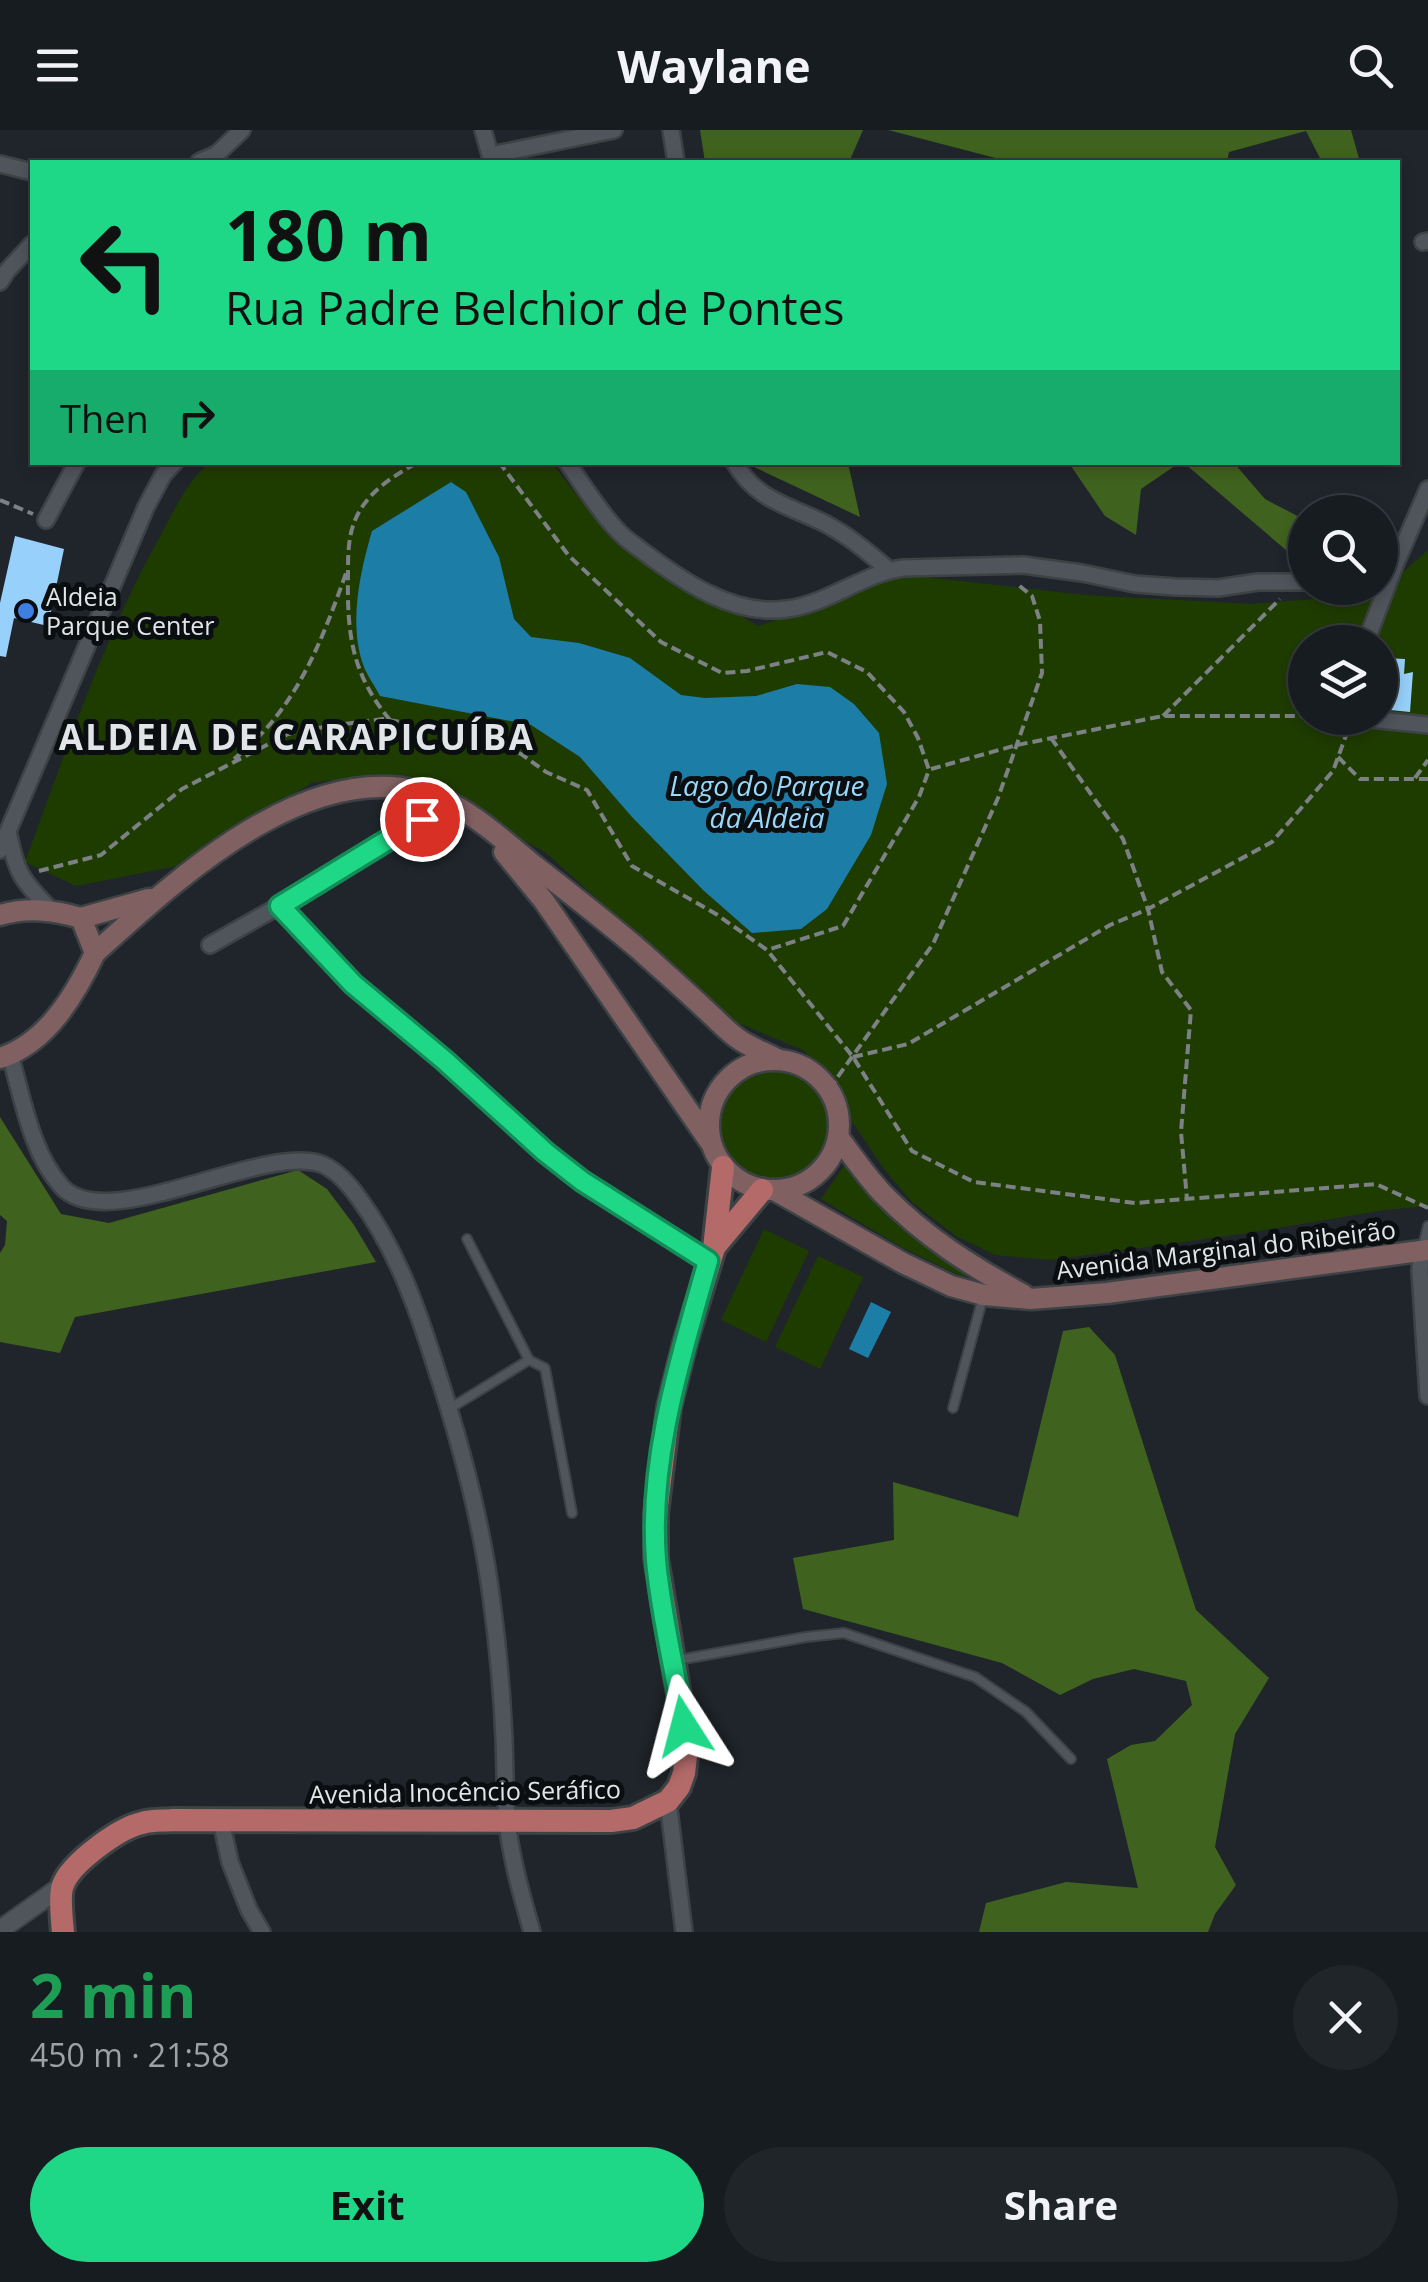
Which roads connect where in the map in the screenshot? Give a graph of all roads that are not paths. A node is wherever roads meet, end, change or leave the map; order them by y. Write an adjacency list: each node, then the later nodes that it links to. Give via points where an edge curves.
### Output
1 (242, 130): 5 (street)
2 (614, 130): 4 (street)
3 (671, 130): 6 (street)
4 (490, 145)
5 (221, 158)
6 (676, 160)
7 (0, 164): 8 (street)
8 (30, 172)
9 (30, 246): 10 (street)
10 (0, 282)
11 (76, 465): 17 (street)
12 (172, 465): 26 (street, via 146,507)
13 (569, 465): 20 (street, via 619,532 693,586 732,604 789,609)
14 (736, 465): 20 (street, via 772,501 825,524)
15 (1428, 489): 18 (street)
16 (1428, 516): 18 (street)
17 (46, 520)
18 (1412, 526): 19 (street)
19 (1398, 549)
20 (889, 570): 21 (street, via 1024,565 1176,587)
21 (1288, 583)
22 (1398, 722): 23 (street)
23 (1428, 725)
24 (449, 803): 25 (main road, Avenida Marginal do Ribeirão); 28 (main road, Avenida Marginal do Ribeirão, via 397,788 322,796 262,823); 29 (street)
25 (481, 823): 36 (main road, Avenida Marginal do Ribeirão, via 640,950 738,1039); 38 (main road, Avenida Marginal do Ribeirão, via 544,902)
26 (8, 831): 27 (street); 30 (street, via 20,876)
27 (0, 850)
28 (156, 897): 32 (main road, Avenida Marginal do Ribeirão); 34 (main road, Avenida Marginal do Ribeirão)
29 (280, 906): 33 (street); 44 (street, via 353,984 545,1152 582,1181)
30 (51, 910): 31 (main road); 32 (main road)
31 (0, 915)
32 (81, 918): 34 (main road)
33 (210, 945)
34 (95, 953): 35 (main road, Avenida Marginal do Ribeirão, via 64,1008 41,1034)
35 (5, 1057): 51 (street, via 48,1169 66,1191 85,1200 114,1202 294,1161 336,1172 400,1266)
36 (778, 1059): 37 (main road, Avenida Marginal do Ribeirão, via 816,1074 829,1090 840,1121); 38 (main road, via 757,1061 722,1084 708,1122)
37 (838, 1138): 40 (main road, via 833,1155 810,1181); 46 (main road, Avenida Marginal do Ribeirão, via 924,1232)
38 (711, 1143): 39 (main road, Avenida Marginal do Ribeirão)
39 (724, 1166): 40 (main road, Avenida Marginal do Ribeirão, via 741,1182); 44 (main road)
40 (769, 1190): 44 (main road); 45 (main road, Avenida Marginal do Ribeirão, via 903,1263)
41 (1428, 1226): 43 (lane)
42 (467, 1239): 48 (lane)
43 (1425, 1250): 46 (main road, Avenida Marginal do Ribeirão); 47 (street, via 1420,1272)
44 (711, 1254): 53 (main road, via 669,1406 656,1514 656,1558)
45 (984, 1295): 46 (main road, Avenida Marginal do Ribeirão); 50 (lane)
46 (1030, 1298)
47 (1426, 1311): 49 (street)
48 (530, 1360): 51 (lane); 52 (lane, via 545,1368)
49 (1428, 1396)
50 (953, 1408)
51 (450, 1409): 57 (street, via 492,1602)
52 (572, 1513)
53 (674, 1661): 54 (lane, via 844,1633 975,1677 1026,1712); 55 (main road, via 686,1756)
54 (1070, 1759)
55 (668, 1801): 57 (main road, Avenida Inocêncio Seráfico, via 633,1818); 63 (street)
56 (222, 1820): 57 (main road, Avenida Inocêncio Seráfico); 58 (main road, Avenida Inocêncio Seráfico, via 142,1822 99,1845); 61 (street, via 230,1862)
57 (508, 1822): 62 (street)
58 (62, 1886): 59 (street); 60 (main road)
59 (0, 1930)
60 (64, 1932)
61 (262, 1932)
62 (532, 1932)
63 (684, 1932)

